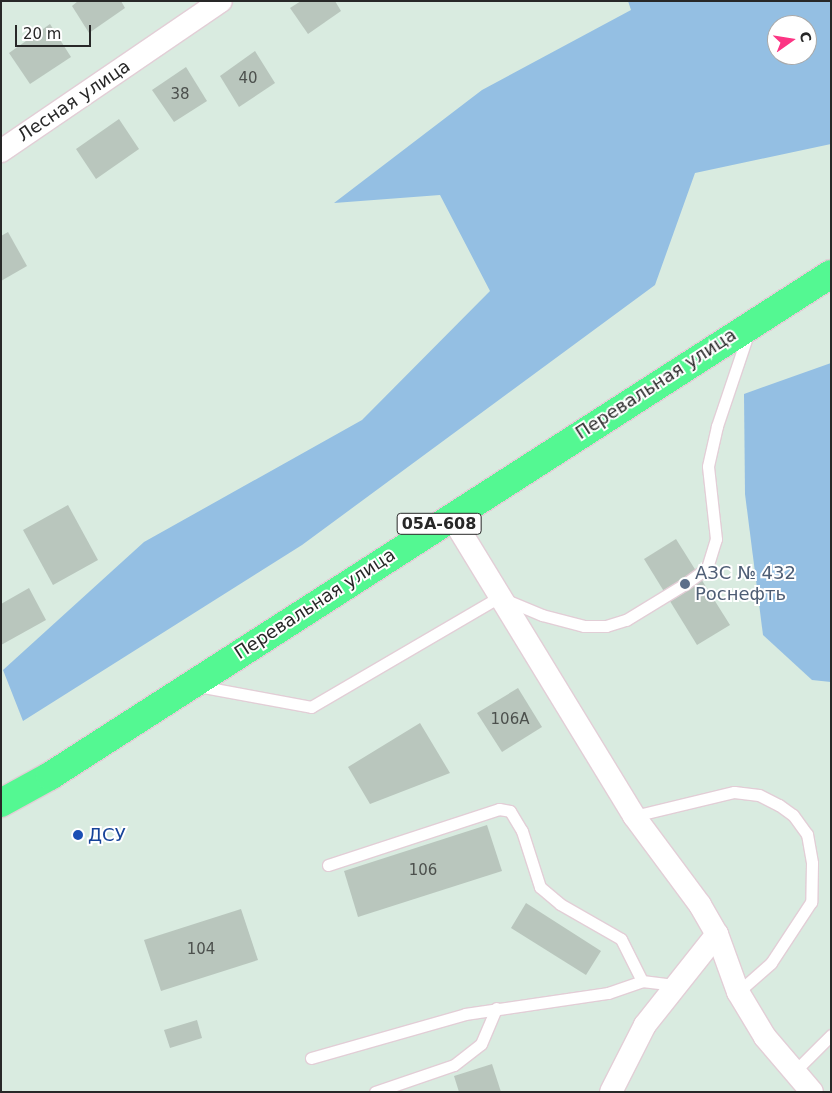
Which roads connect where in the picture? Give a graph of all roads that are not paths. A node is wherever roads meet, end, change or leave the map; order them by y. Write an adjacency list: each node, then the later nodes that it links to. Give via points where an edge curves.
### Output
1 (221, 1): 2 (street, Лесная улица)
2 (1, 151)
3 (831, 274): 4 (highway, Перевальная улица / 05А-608)
4 (752, 323): 5 (highway, Перевальная улица / 05А-608); 6 (lane, via 717,426 708,466 716,539 708,568 626,620 606,626 584,626 550,617)
5 (451, 516): 6 (street); 7 (highway, Перевальная улица / 05А-608)
6 (499, 597): 7 (lane, via 311,707); 9 (street)
7 (190, 684): 8 (highway, Перевальная улица / 05А-608, via 50,776)
8 (4, 796)
9 (634, 816): 11 (street, via 700,905); 14 (lane, via 734,792 759,795 779,805 793,815 807,834 812,863 811,902 771,963)
10 (328, 865): 12 (lane, via 500,809 510,811 522,831 540,886 560,904 621,938)
11 (717, 934): 13 (street); 14 (street)
12 (642, 981): 13 (lane); 15 (lane, via 608,993)
13 (674, 985): 20 (street, via 645,1025)
14 (738, 992): 18 (street, via 765,1037)
15 (496, 1008): 17 (lane); 19 (lane, via 480,1044 454,1065)
16 (831, 1035): 18 (lane)
17 (311, 1058)
18 (794, 1071): 21 (street)
19 (375, 1092)
20 (611, 1092)
21 (812, 1092)

